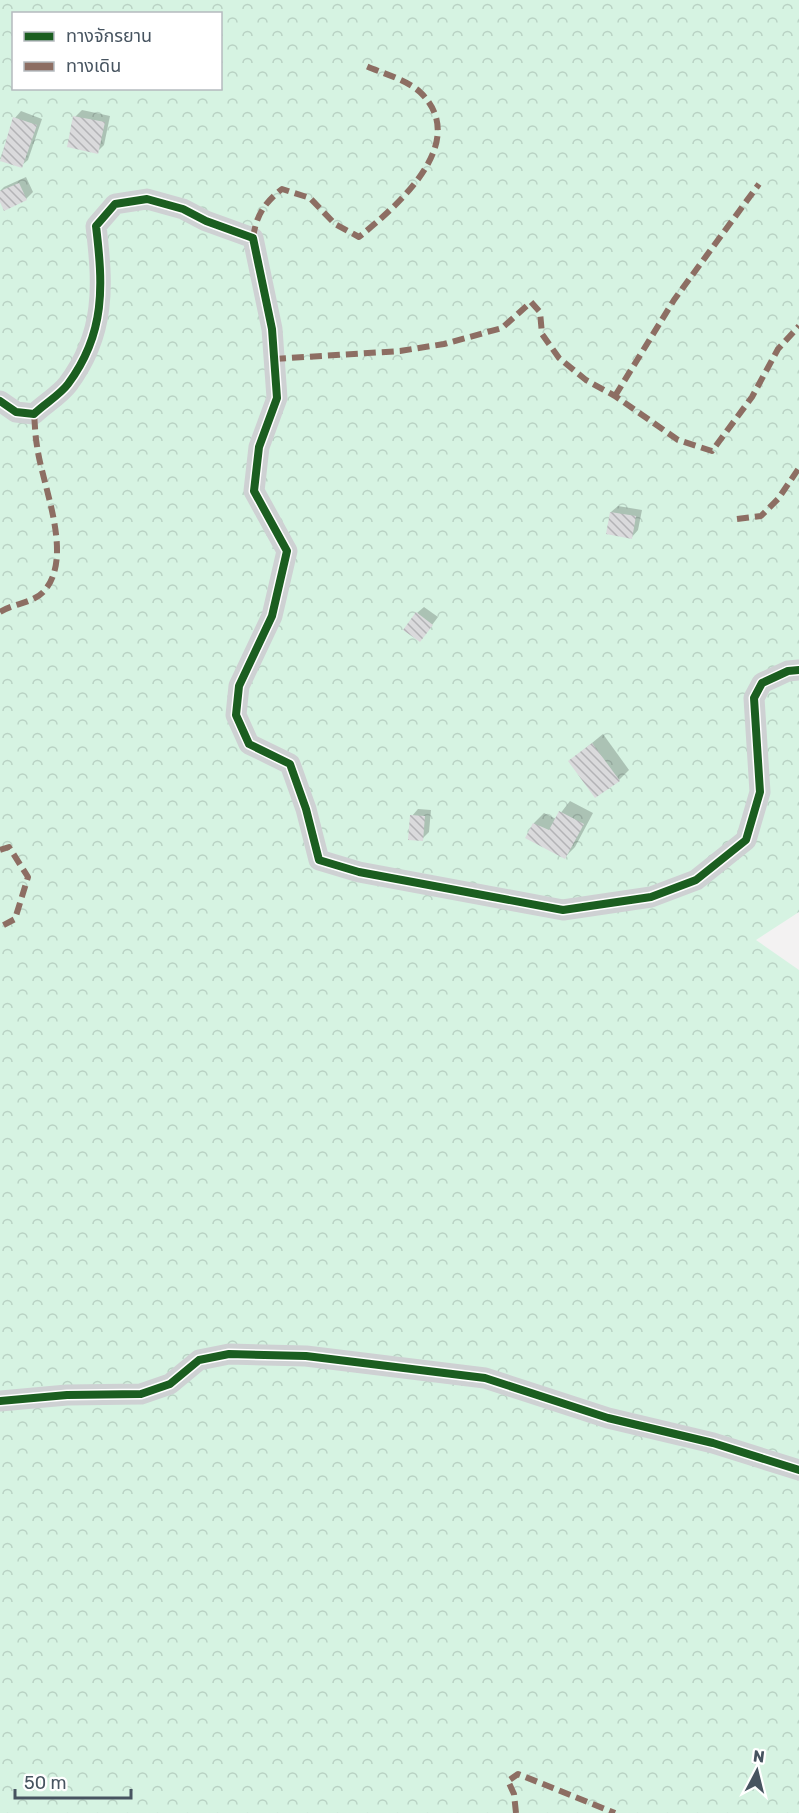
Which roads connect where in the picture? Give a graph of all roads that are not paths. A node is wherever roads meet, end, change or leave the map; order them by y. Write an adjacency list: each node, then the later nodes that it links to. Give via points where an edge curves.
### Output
1 (0, 401): 2 (street, via 16,412 33,414 67,386 81,363 99,320 96,226 115,204 147,199 183,209 253,238 272,329 277,398 259,447 255,491 288,551 272,616 239,686 236,715 249,744 290,764 319,860 359,872 563,910 651,897 696,880 746,840 760,792 754,698 762,683)
2 (799, 670)
3 (0, 1401): 4 (street, via 141,1394 170,1384 199,1360 229,1354 306,1356 485,1378 608,1418 713,1443)
4 (799, 1470)

